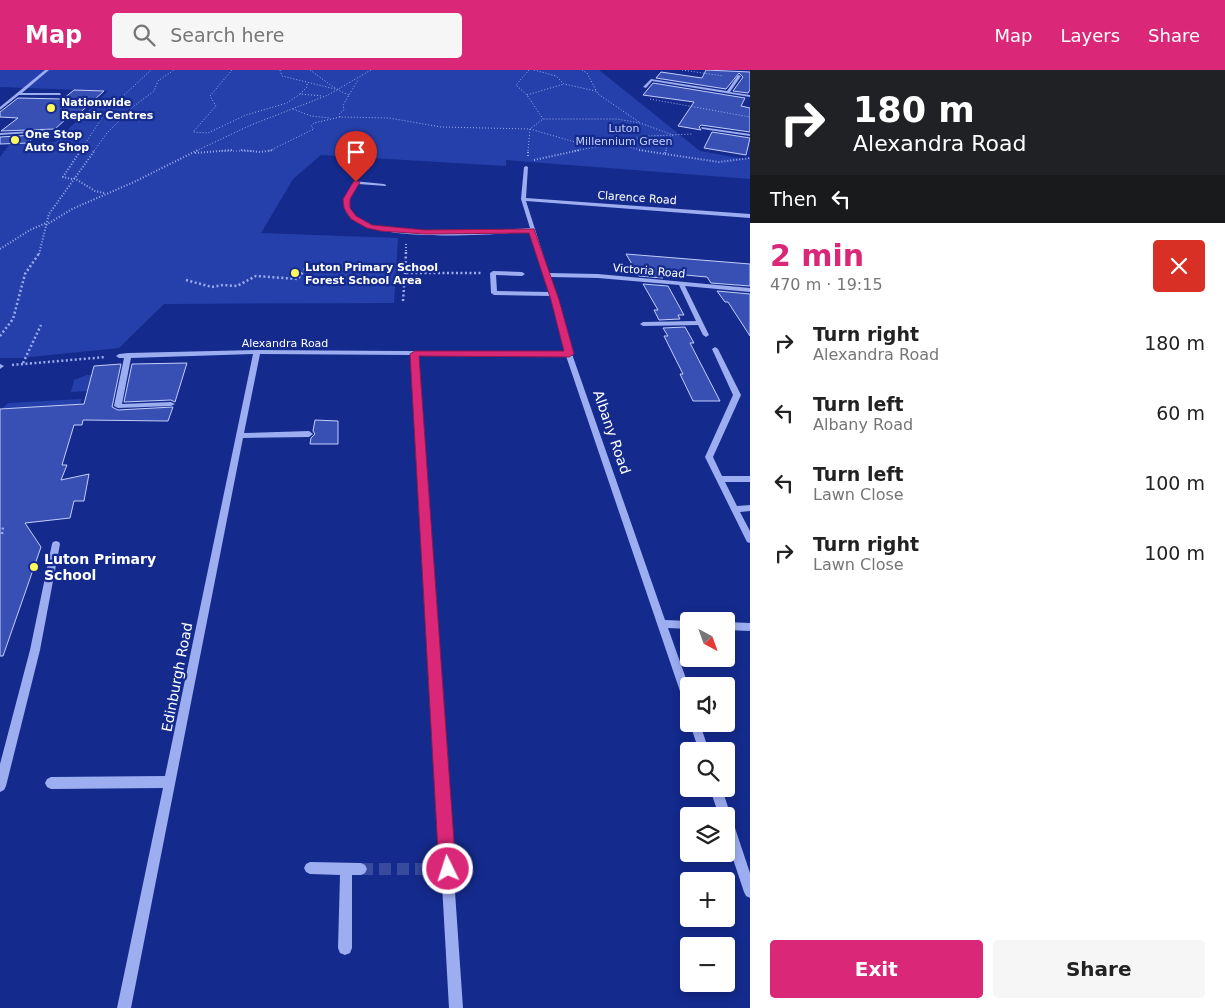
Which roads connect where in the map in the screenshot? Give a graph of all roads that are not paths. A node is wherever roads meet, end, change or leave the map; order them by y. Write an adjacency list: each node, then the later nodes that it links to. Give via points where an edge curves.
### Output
1 (47, 70): 5 (street)
2 (739, 76): 4 (street)
3 (644, 88): 4 (street, via 651,80)
4 (728, 92): 7 (street)
5 (18, 94): 6 (street); 8 (street)
6 (60, 94)
7 (750, 96)
8 (0, 109)
9 (702, 128): 11 (street)
10 (0, 134): 12 (street, via 47,132)
11 (750, 136)
12 (42, 138)
13 (526, 166): 15 (street, Albany Road)
14 (384, 184): 17 (street, via 356,182 346,199 351,215 366,225 381,229 425,232)
15 (523, 199): 16 (street, Clarence Road); 17 (street, Albany Road)
16 (750, 216)
17 (531, 230): 19 (street, Albany Road)
18 (522, 274): 22 (street, via 493,273 494,293)
19 (546, 275): 20 (street, Victoria Road); 22 (street, Albany Road)
20 (681, 284): 21 (street, Victoria Road); 23 (street)
21 (750, 290)
22 (553, 294): 29 (street, Albany Road)
23 (700, 323): 24 (street); 25 (street)
24 (643, 324)
25 (706, 335)
26 (715, 349): 35 (street, via 737,395)
27 (258, 352): 28 (street, Alexandra Road); 30 (street, Alexandra Road); 34 (street, Edinburgh Road)
28 (415, 354): 29 (street, Alexandra Road); 57 (street)
29 (569, 354): 42 (street, Albany Road)
30 (128, 355): 31 (street, Alexandra Road); 32 (street, via 118,406)
31 (119, 356)
32 (171, 404)
33 (309, 434): 34 (street)
34 (240, 436): 47 (street, Edinburgh Road)
35 (709, 457): 36 (street)
36 (720, 478): 37 (street); 39 (street)
37 (750, 479)
38 (750, 508): 39 (street)
39 (735, 509): 40 (street)
40 (750, 540)
41 (56, 544): 49 (street, via 35,650)
42 (663, 624): 43 (street); 46 (street, Albany Road)
43 (680, 624)
44 (735, 626): 45 (street)
45 (750, 627)
46 (680, 677)
47 (170, 782): 48 (street); 56 (street, Edinburgh Road)
48 (51, 783)
49 (0, 786)
50 (735, 846): 54 (street)
51 (310, 868): 52 (street)
52 (346, 869): 53 (street); 55 (street)
53 (361, 869)
54 (750, 892)
55 (344, 948)
56 (124, 1008)
57 (456, 1008)

